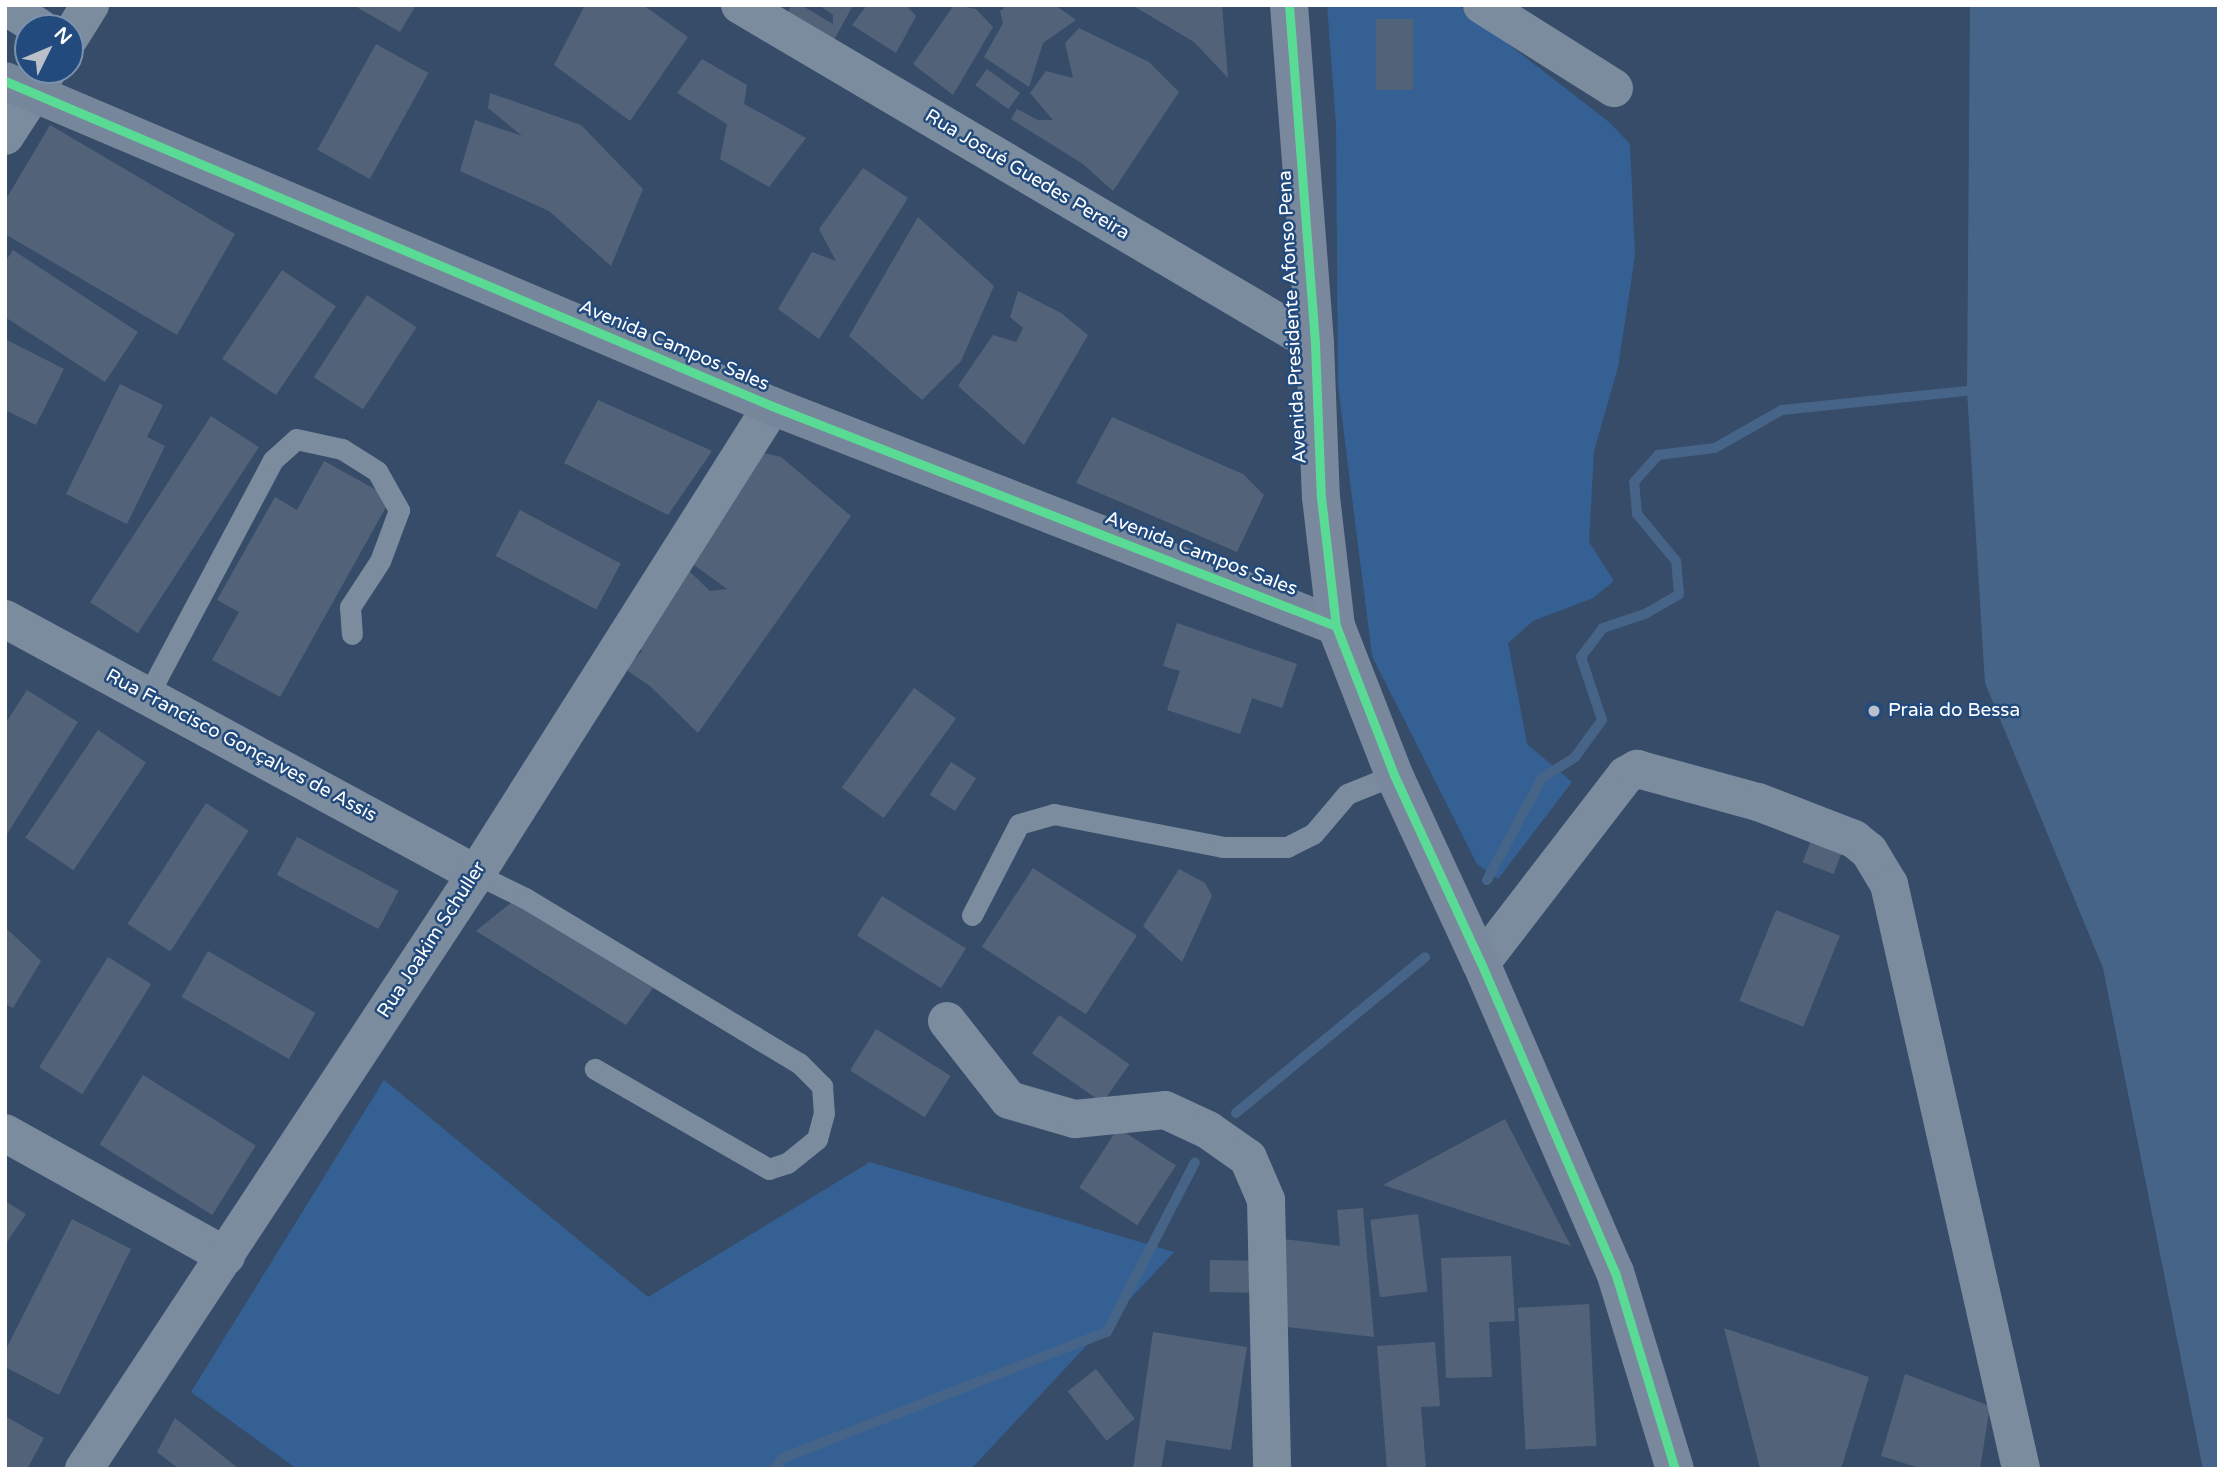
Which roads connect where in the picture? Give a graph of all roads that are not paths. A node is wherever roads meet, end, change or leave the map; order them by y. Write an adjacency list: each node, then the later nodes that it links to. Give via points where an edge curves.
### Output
1 (740, 5): 8 (street, Rua Josué Guedes Pereira)
2 (1289, 5): 8 (main road, Avenida Presidente Afonso Pena)
3 (1482, 5): 6 (street)
4 (28, 84): 7 (street)
5 (36, 84): 9 (street, Avenida Campos Sales)
6 (1614, 88)
7 (5, 136)
8 (1315, 344): 11 (main road, Avenida Presidente Afonso Pena, via 1321,496)
9 (772, 406): 11 (street, Avenida Campos Sales); 15 (street, Rua Joakim Schuller)
10 (5, 619): 13 (street, Rua Francisco Gonçalves de Assis)
11 (1336, 626): 14 (main road, Avenida Presidente Afonso Pena)
12 (352, 634): 13 (lane, via 350,607 380,561 399,510 377,471 342,449 296,439 274,460)
13 (148, 695): 15 (street, Rua Francisco Gonçalves de Assis)
14 (1394, 775): 16 (lane, via 1347,794 1313,834 1287,847 1223,847 1054,814 1018,824); 17 (main road, Avenida Presidente Afonso Pena)
15 (476, 874): 19 (lane, via 525,898 799,1063 822,1086 824,1113 817,1139 787,1163 769,1169); 21 (street, Rua Joakim Schuller)
16 (971, 915)
17 (1481, 963): 24 (main road, Avenida Presidente Afonso Pena, via 1615,1272); 25 (street, via 1626,775 1637,769 1758,802 1854,839 1869,851 1889,884)
18 (947, 1021): 23 (street, via 1009,1100 1075,1119 1165,1110 1208,1130 1248,1158 1266,1200)
19 (595, 1069)
20 (5, 1133): 21 (street)
21 (226, 1256): 22 (street, Rua Joakim Schuller)
22 (83, 1469)
23 (1272, 1469)
24 (1675, 1469)
25 (2021, 1469)

